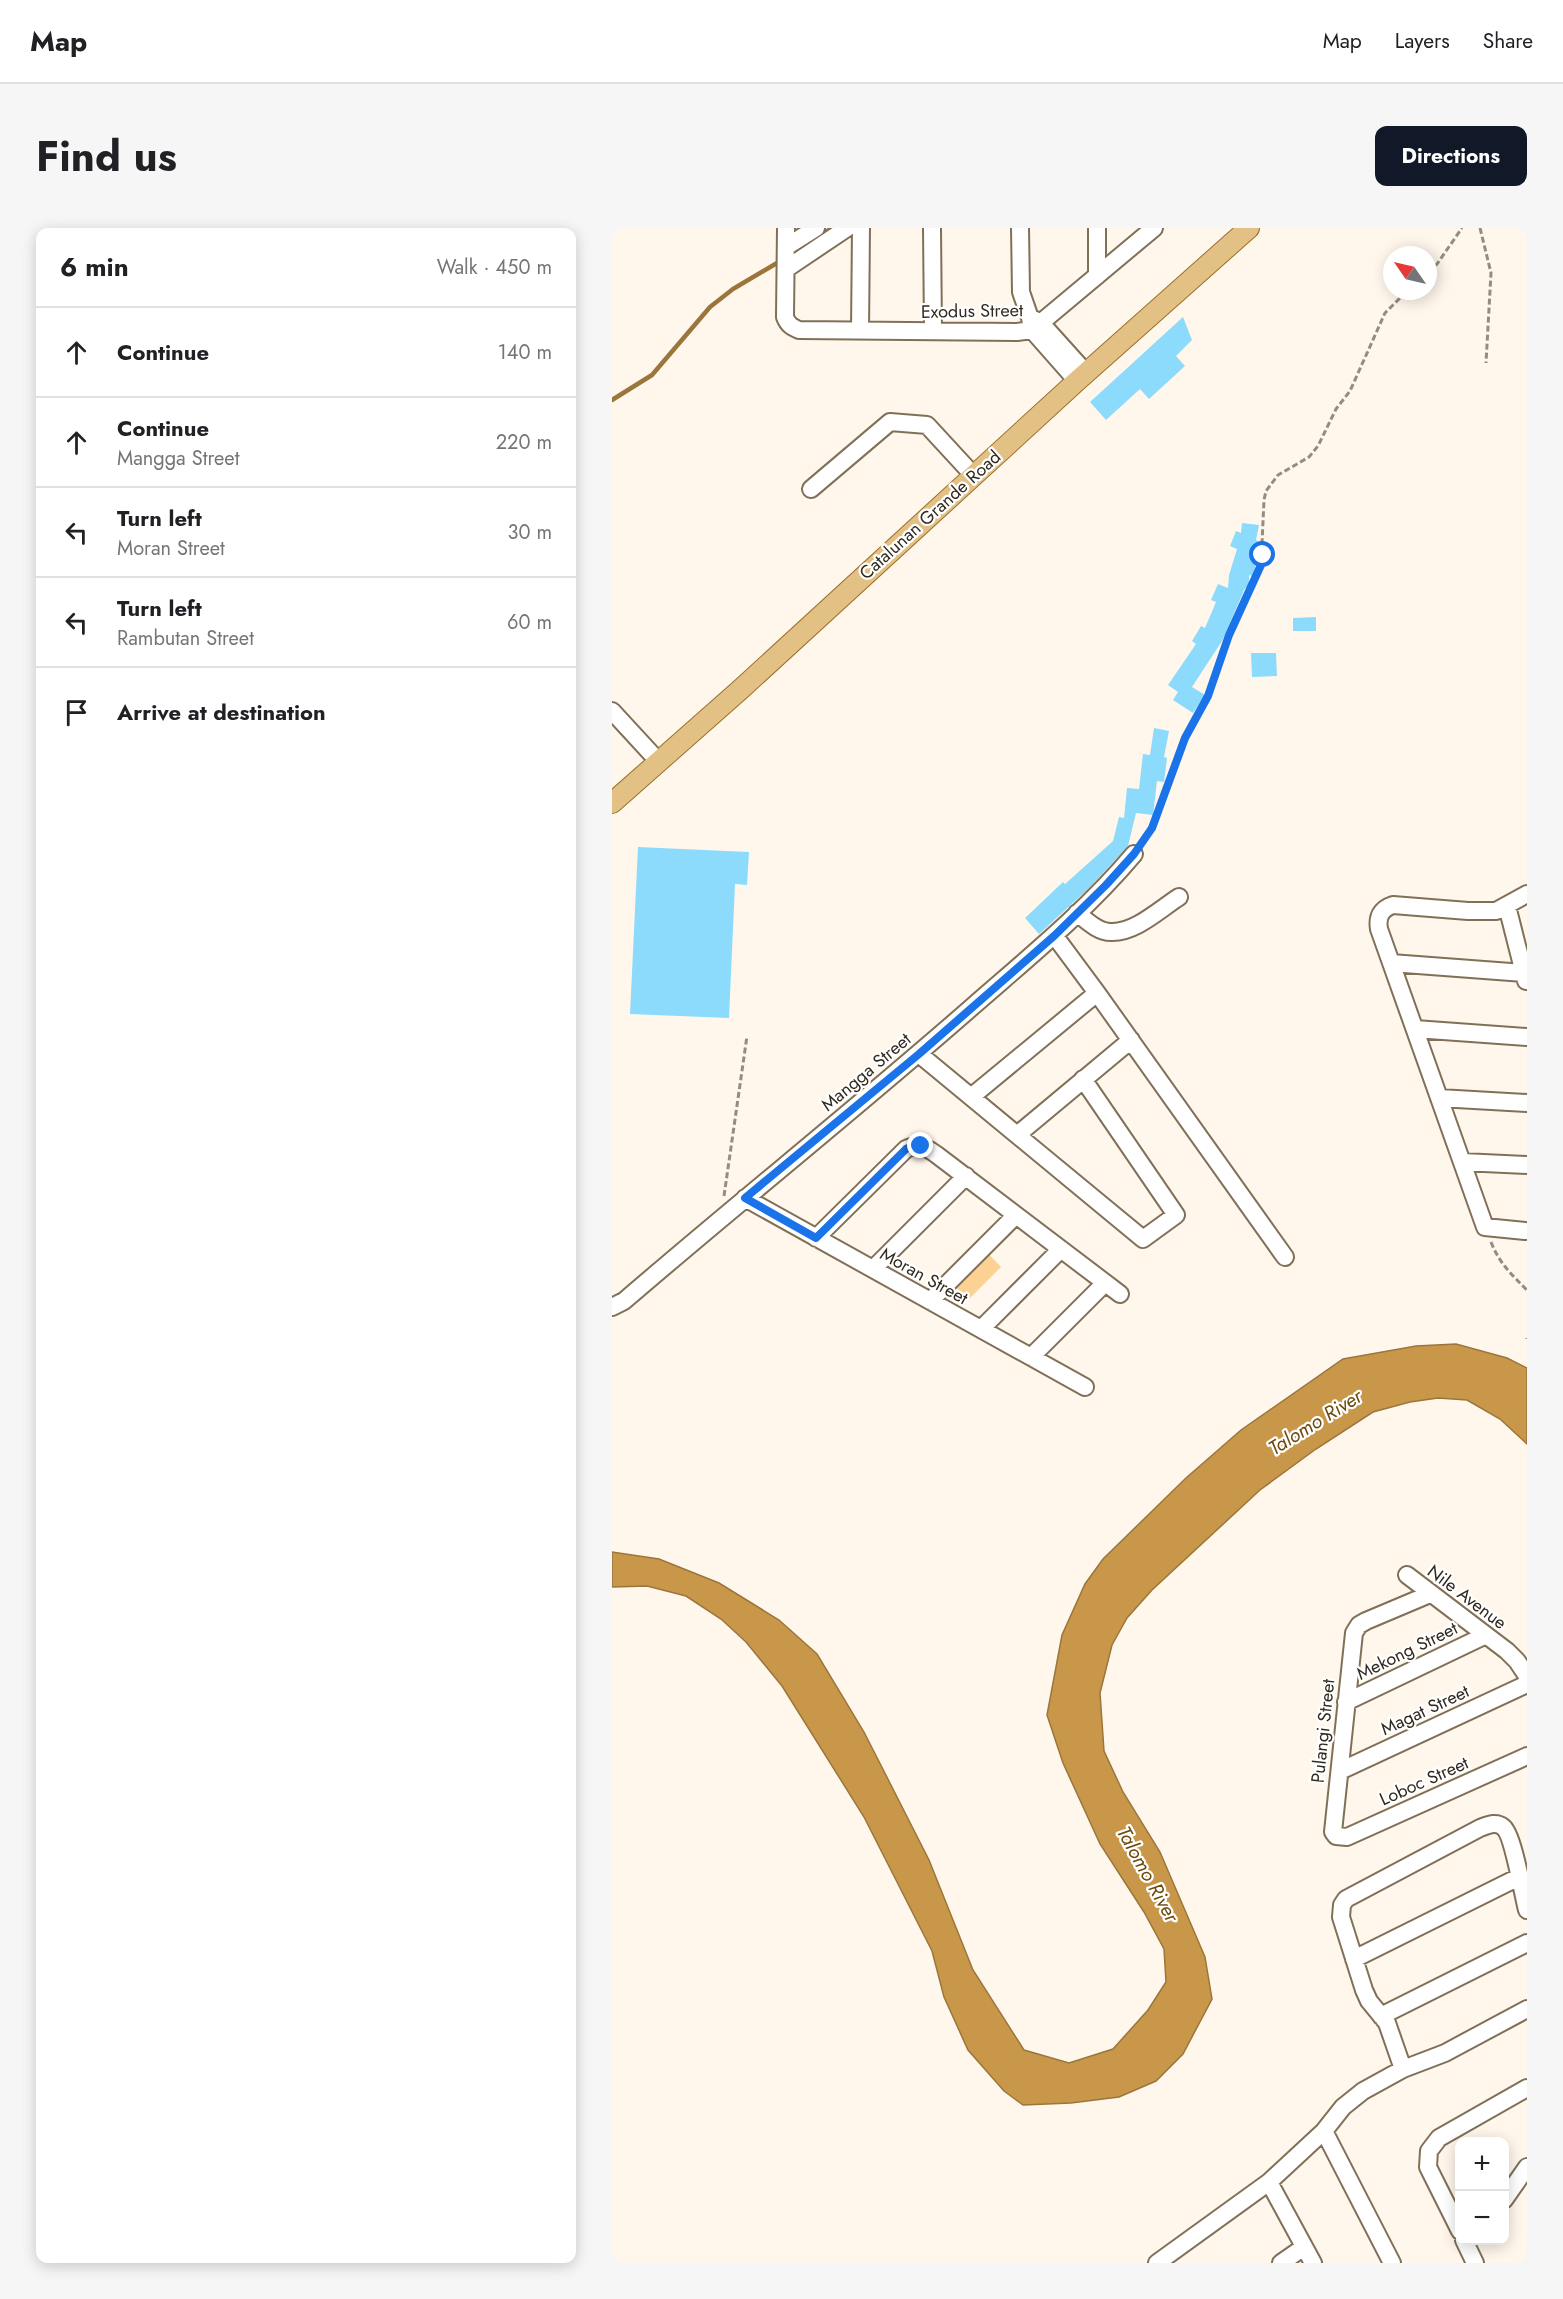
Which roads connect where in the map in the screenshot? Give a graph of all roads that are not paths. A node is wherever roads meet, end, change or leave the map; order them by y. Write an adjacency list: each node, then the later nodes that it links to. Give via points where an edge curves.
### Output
1 (786, 228): 10 (street)
2 (816, 228): 10 (street)
3 (847, 228): 11 (street)
4 (861, 228): 14 (street)
5 (932, 228): 15 (street)
6 (1020, 228): 13 (street, via 1021,291)
7 (1097, 228): 12 (street)
8 (1154, 228): 12 (street, Exodus Street)
9 (1249, 228): 16 (main road, Catalunan Grande Road)
10 (786, 246): 11 (street)
11 (786, 269): 14 (street, Exodus Street, via 785,317 790,326 799,330)
12 (1096, 276): 13 (street, Exodus Street)
13 (1034, 323): 15 (street, Exodus Street, via 1022,332); 16 (street)
14 (860, 331): 15 (street, Exodus Street)
15 (933, 331)
16 (1082, 377): 17 (main road, Catalunan Grande Road)
17 (974, 476): 18 (street, via 927,425 890,422); 20 (main road, Catalunan Grande Road)
18 (811, 489)
19 (612, 711): 20 (street)
20 (659, 762): 21 (main road, Catalunan Grande Road)
21 (612, 803)
22 (1134, 854): 26 (street, Mangga Street)
23 (1527, 894): 25 (street)
24 (1179, 897): 26 (street, via 1123,930 1099,929)
25 (1507, 906): 28 (street, via 1485,911 1399,904 1386,907 1378,920); 29 (street)
26 (1077, 913): 27 (street, Mangga Street)
27 (1054, 936): 30 (street); 34 (street, Mangga Street)
28 (1391, 963): 29 (street); 31 (street)
29 (1526, 978)
30 (1098, 993): 33 (street); 36 (street)
31 (1414, 1029): 32 (street); 37 (street)
32 (1527, 1037)
33 (1131, 1040): 35 (street); 48 (street)
34 (919, 1054): 36 (street); 43 (street, Mangga Street)
35 (1083, 1080): 39 (street); 39 (street, via 1176,1215 1143,1239)
36 (971, 1097): 39 (street)
37 (1439, 1098): 38 (street); 40 (street)
38 (1527, 1103)
39 (1017, 1135)
40 (1462, 1162): 41 (street); 45 (street, via 1485,1227)
41 (1527, 1164)
42 (966, 1176): 44 (street); 46 (street, via 932,1151 915,1145 906,1149); 49 (street)
43 (745, 1198): 46 (street, Moran Street); 53 (street, Mangga Street)
44 (1016, 1215): 47 (street); 52 (street)
45 (1525, 1231)
46 (816, 1238): 49 (street, Moran Street)
47 (1061, 1249): 50 (street); 54 (street)
48 (1286, 1257)
49 (873, 1269): 52 (street, Moran Street)
50 (1105, 1283): 51 (street); 55 (street)
51 (1120, 1294)
52 (930, 1301): 54 (street, Moran Street)
53 (612, 1307)
54 (981, 1329): 55 (street, Moran Street)
55 (1031, 1357): 56 (street, Moran Street)
56 (1085, 1387)
57 (1407, 1575): 58 (street, Nile Avenue)
58 (1430, 1594): 59 (street, Nile Avenue); 62 (street, Pulangi Street, via 1356,1629)
59 (1484, 1635): 60 (street, Nile Avenue, via 1517,1660); 62 (street, Mekong Street)
60 (1527, 1676)
61 (1527, 1684): 64 (street, Magat Street)
62 (1346, 1702): 64 (street, Pulangi Street)
63 (1527, 1756): 65 (street, Loboc Street, via 1347,1837)
64 (1340, 1772): 65 (street, Pulangi Street, via 1332,1826)
65 (1336, 1836)
66 (1519, 1877): 67 (street); 69 (street); 69 (street, via 1507,1830 1496,1824 1480,1828 1346,1899 1341,1917)
67 (1527, 1910)
68 (1527, 1943): 71 (street)
69 (1354, 1959): 71 (street, via 1369,2001)
70 (1527, 2009): 72 (street, via 1445,2053)
71 (1381, 2016): 72 (street)
72 (1403, 2069): 74 (street, via 1349,2102)
73 (1527, 2088): 78 (street, via 1439,2138 1429,2151 1428,2167)
74 (1324, 2131): 76 (street); 83 (street)
75 (1527, 2167): 77 (street)
76 (1269, 2182): 79 (street); 80 (street)
77 (1509, 2193)
78 (1455, 2221)
79 (1304, 2247): 81 (street); 82 (street)
80 (1157, 2263)
81 (1281, 2263)
82 (1313, 2263)
83 (1392, 2263)

